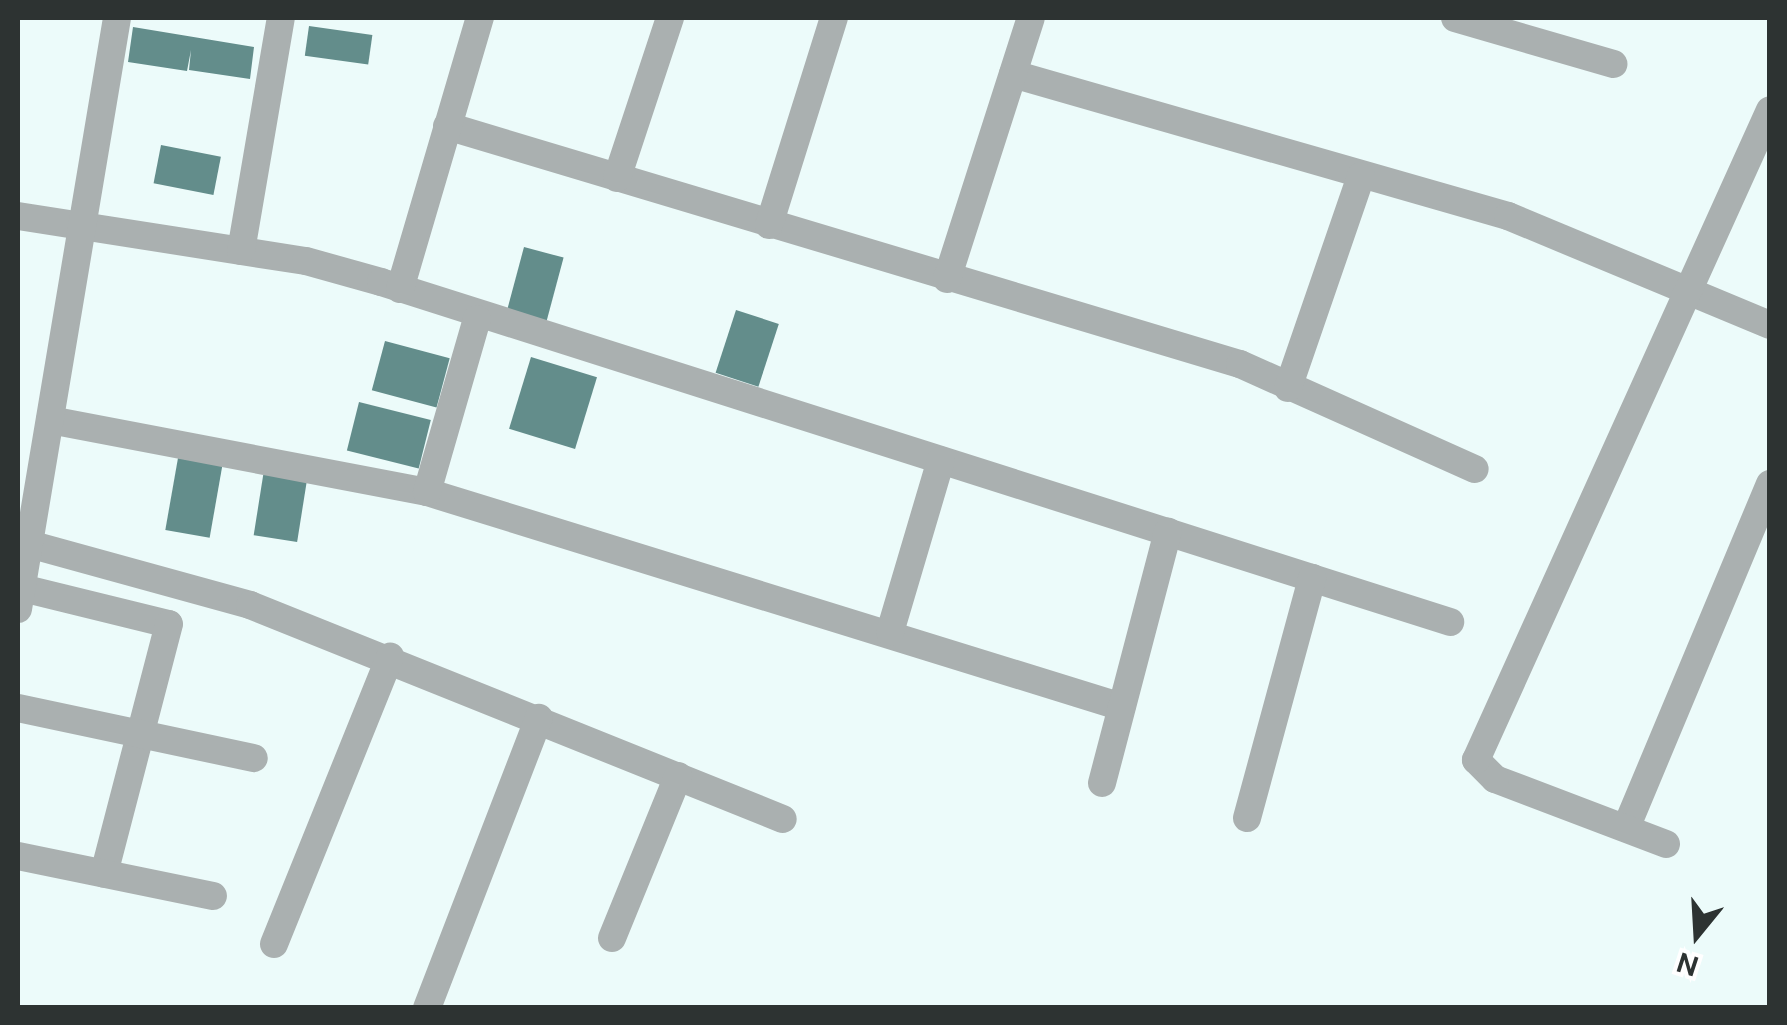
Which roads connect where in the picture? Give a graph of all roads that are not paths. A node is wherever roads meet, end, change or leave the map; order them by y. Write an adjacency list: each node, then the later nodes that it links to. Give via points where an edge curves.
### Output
1 (117, 18): 16 (street)
2 (282, 18): 17 (street)
3 (480, 18): 11 (street)
4 (670, 18): 13 (street)
5 (834, 18): 15 (street)
6 (1031, 18): 9 (street)
7 (1454, 18): 8 (street)
8 (1613, 64)
9 (1013, 74): 12 (street); 18 (street)
10 (1770, 110): 20 (street)
11 (448, 126): 13 (street); 19 (street)
12 (1361, 176): 20 (street, via 1508,216); 23 (street)
13 (617, 178): 15 (street)
14 (18, 216): 16 (street)
15 (769, 225): 18 (street)
16 (84, 227): 17 (street); 24 (street)
17 (242, 251): 19 (street)
18 (947, 279): 23 (street, via 1240,364)
19 (400, 290): 21 (street)
20 (1687, 291): 22 (street); 45 (street, via 1476,760 1480,772)
21 (477, 319): 25 (street); 28 (street)
22 (1770, 325)
23 (1288, 388): 26 (street)
24 (50, 420): 28 (street); 30 (street)
25 (941, 460): 29 (street); 34 (street)
26 (1475, 469)
27 (1770, 484): 45 (street)
28 (427, 492): 34 (street)
29 (1168, 532): 31 (street); 36 (street)
30 (25, 542): 32 (street); 35 (street, via 250,605)
31 (1312, 578): 33 (street); 43 (street)
32 (20, 599): 39 (street, via 169,624)
33 (1450, 622)
34 (890, 632): 36 (street)
35 (390, 657): 38 (street); 51 (street)
36 (1122, 707): 42 (street)
37 (18, 708): 39 (street)
38 (539, 718): 41 (street); 52 (street)
39 (144, 738): 40 (street); 48 (street)
40 (254, 758)
41 (678, 776): 44 (street); 50 (street)
42 (1102, 783)
43 (1247, 818)
44 (782, 819)
45 (1626, 828): 46 (street)
46 (1666, 844)
47 (18, 856): 48 (street)
48 (104, 874): 49 (street)
49 (213, 896)
50 (612, 938)
51 (274, 944)
52 (427, 1008)

